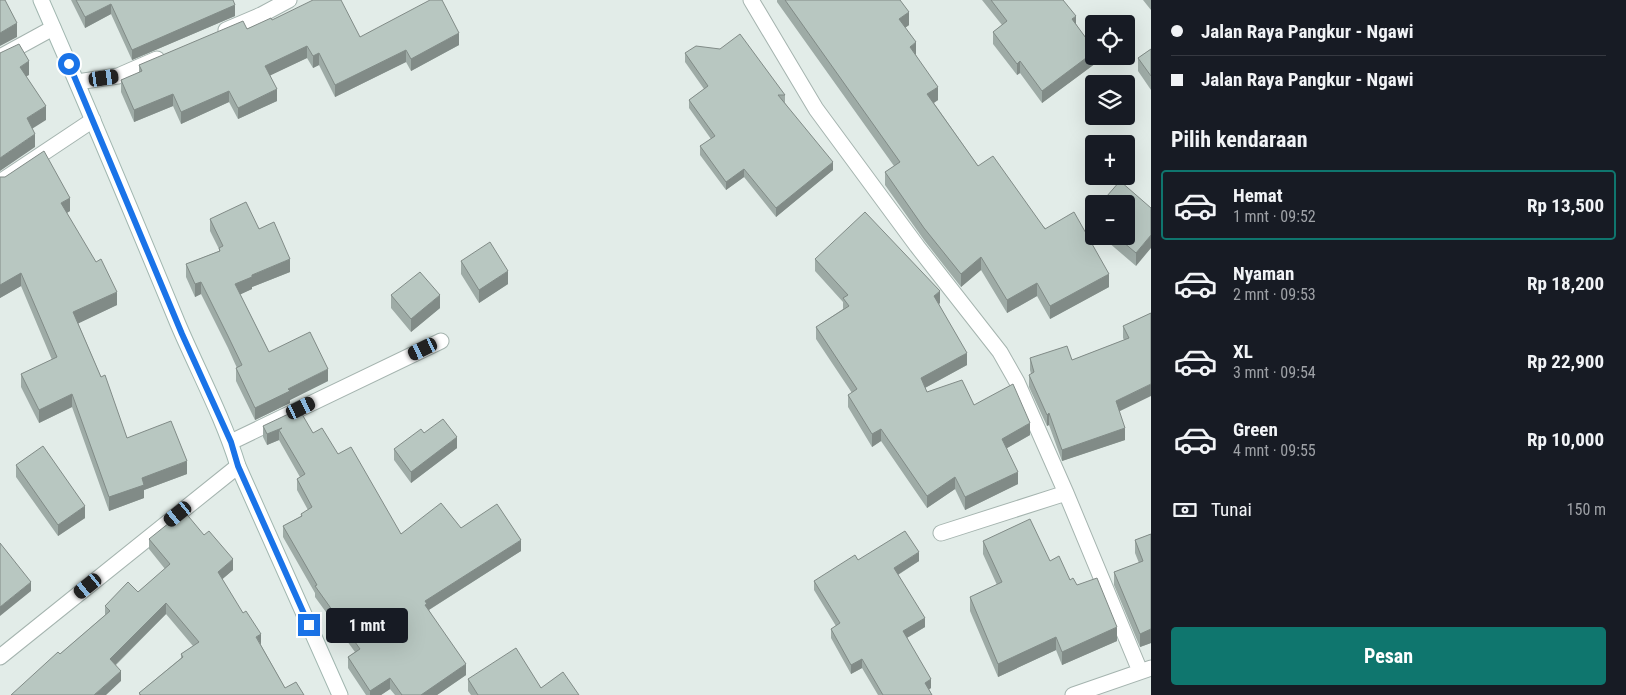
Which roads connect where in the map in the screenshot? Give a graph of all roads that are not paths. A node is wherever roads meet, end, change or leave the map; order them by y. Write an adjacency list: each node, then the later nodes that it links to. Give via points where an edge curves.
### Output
1 (41, 0): 4 (street)
2 (289, 0): 5 (street)
3 (751, 0): 14 (street, via 816,109 1000,352 1017,382)
4 (53, 28): 7 (street); 8 (street)
5 (216, 34)
6 (172, 53): 8 (street, via 118,76)
7 (0, 57)
8 (77, 82): 9 (street)
9 (93, 120): 10 (street); 12 (street)
10 (0, 182)
11 (441, 341): 12 (street)
12 (231, 442): 13 (street)
13 (238, 466): 16 (street); 18 (street)
14 (1066, 492): 15 (street); 17 (street)
15 (941, 532)
16 (0, 657)
17 (1146, 669): 19 (street)
18 (340, 695)
19 (1072, 695)

